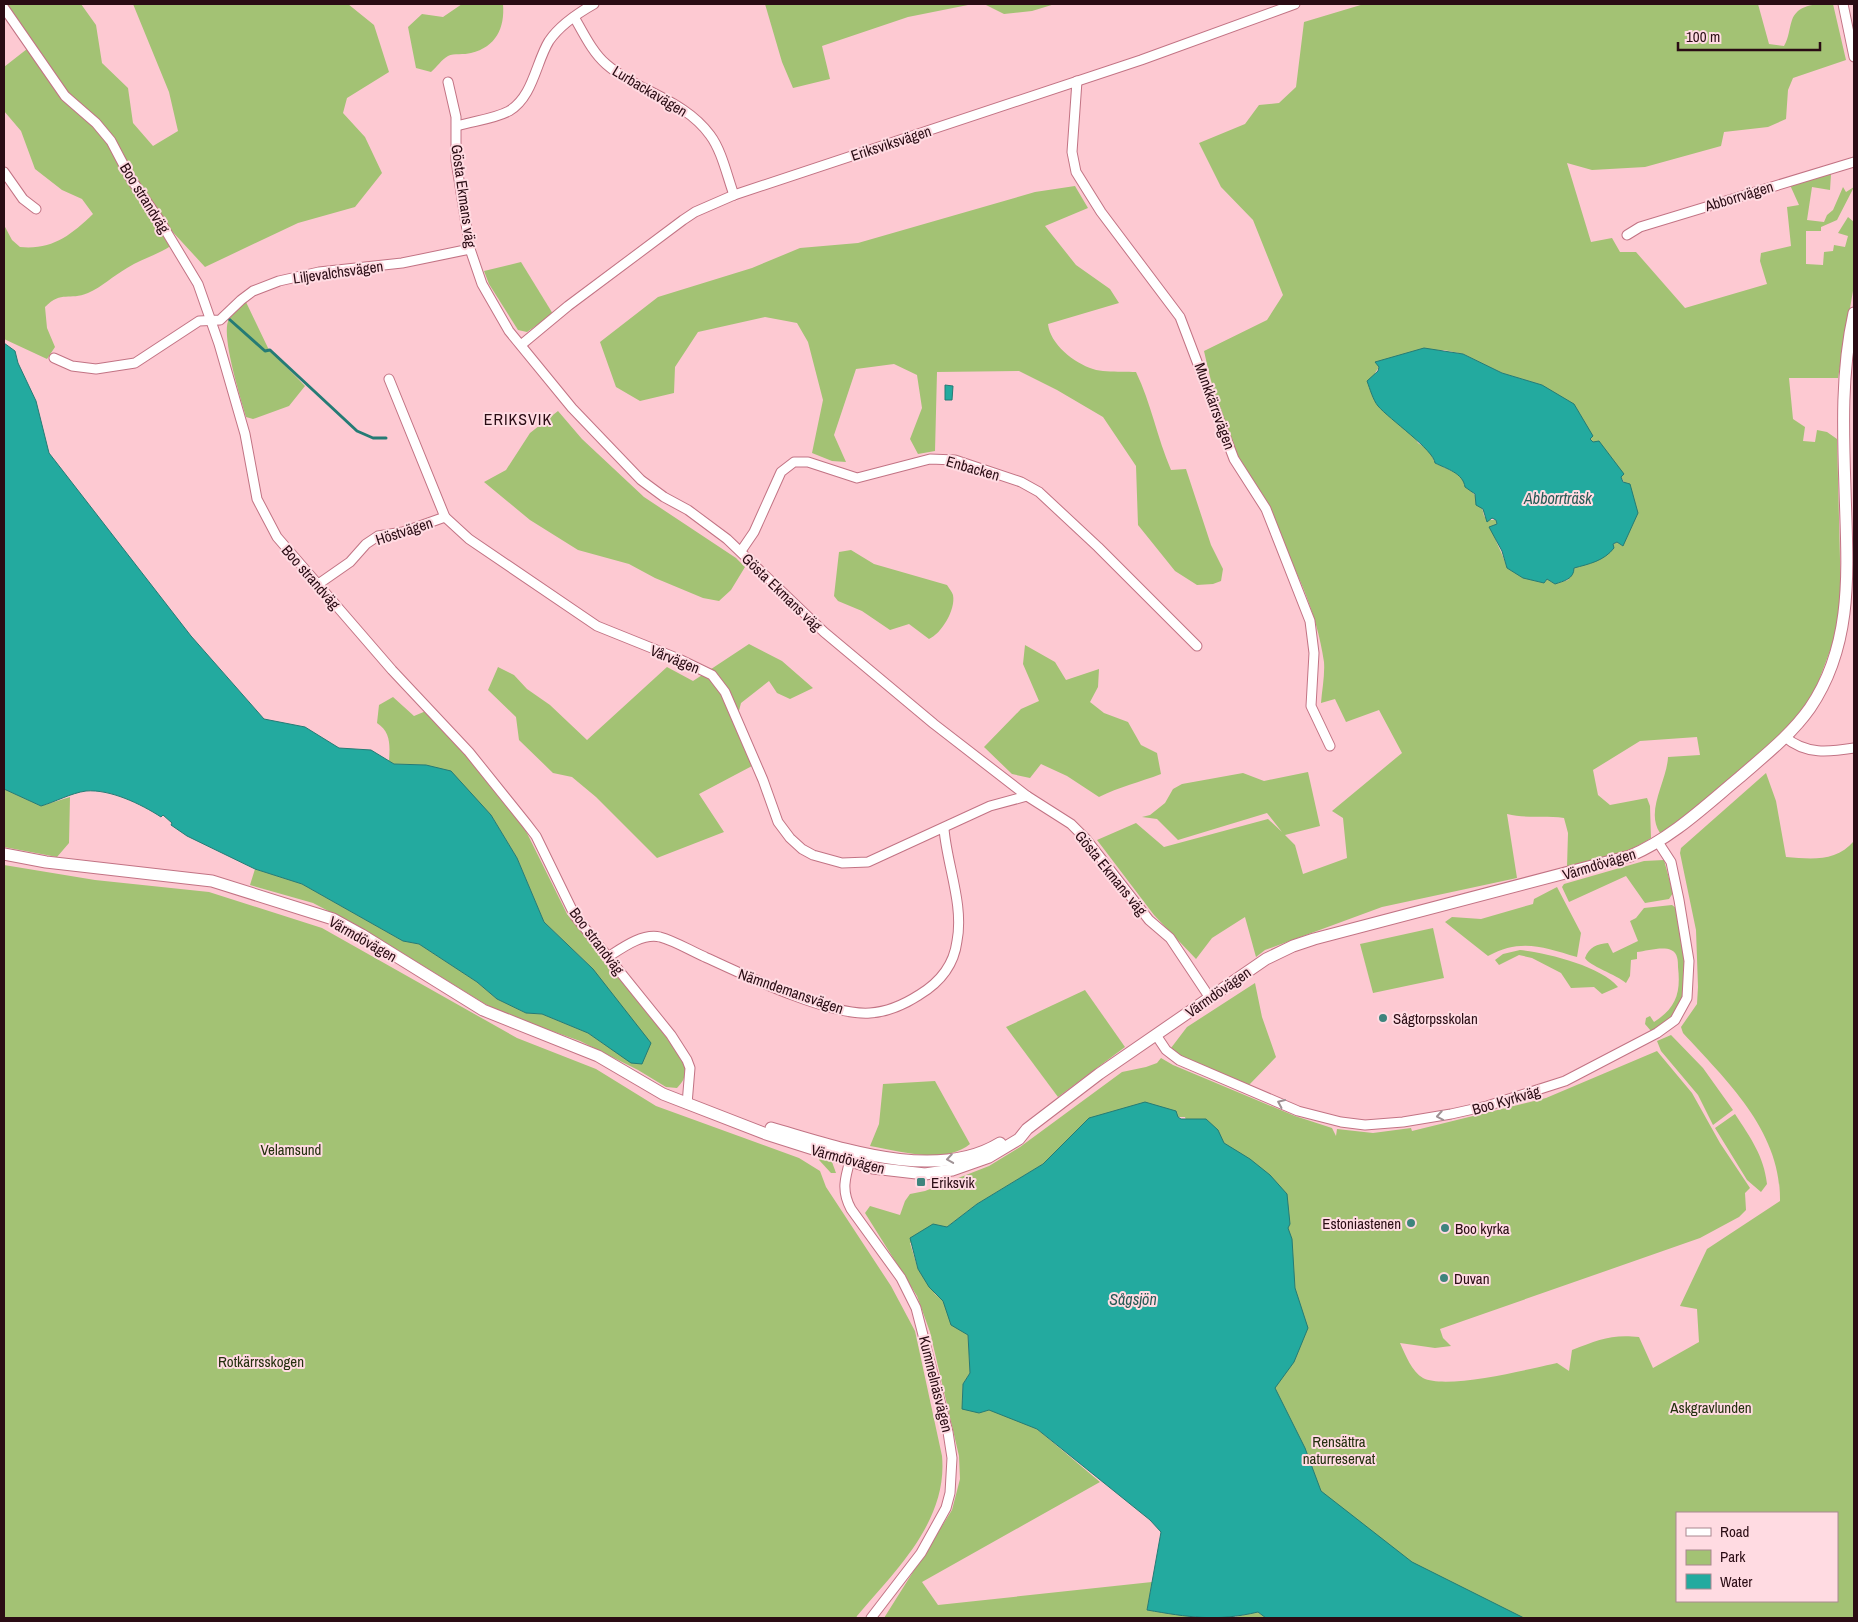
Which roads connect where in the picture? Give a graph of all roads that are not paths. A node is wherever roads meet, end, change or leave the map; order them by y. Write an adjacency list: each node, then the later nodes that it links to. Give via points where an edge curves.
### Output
1 (594, 4): 5 (street)
2 (1295, 4): 7 (street, Eriksviksvägen)
3 (1843, 4): 6 (street)
4 (4, 8): 17 (street, Boo strandväg, via 65,96 111,141 131,179 198,284)
5 (574, 17): 9 (street, via 549,42 527,91 509,111); 12 (street, Lurbackavägen, via 608,65 682,108 710,134)
6 (1854, 57)
7 (1077, 81): 12 (street, Eriksviksvägen); 26 (street, Munkkärrsvägen, via 1072,152 1076,172 1101,212 1180,316 1234,459 1266,509 1310,621 1314,652 1311,706)
8 (448, 82): 9 (street, Gösta Ekmans väg)
9 (457, 126): 15 (street, Gösta Ekmans väg, via 456,161)
10 (1854, 162): 14 (street, Abborrvägen, via 1640,227)
11 (4, 172): 13 (street, via 23,199)
12 (734, 195): 18 (street, Eriksviksvägen, via 682,220)
13 (36, 209)
14 (1627, 235)
15 (470, 248): 17 (street, Liljevalchsvägen, via 402,263 292,277 253,291 220,320); 18 (street, Gösta Ekmans väg, via 489,298)
16 (1854, 313): 25 (main road, Värmdövägen, via 1845,362 1843,407 1845,621 1830,671 1810,708)
17 (210, 321): 19 (street, Liljevalchsvägen, via 199,321 135,363 96,370 72,366); 23 (street, Boo strandväg, via 245,434 257,499 277,537)
18 (521, 345): 22 (street, Gösta Ekmans väg, via 572,408 641,480 688,510)
19 (54, 358)
20 (390, 379): 21 (street, Vårvägen)
21 (445, 517): 23 (street, Höstvägen, via 403,532 378,536 350,562); 29 (street, Vårvägen, via 469,539 597,626 712,675 725,692 778,822 802,849 826,860 855,864 887,854)
22 (741, 552): 24 (street, Enbacken, via 754,532 780,472 794,462 808,462 857,478 930,459 955,460 1021,482 1039,492); 28 (street, Gösta Ekmans väg, via 824,632)
23 (317, 585): 32 (street, Boo strandväg, via 469,752 526,822 575,916)
24 (1197, 646)
25 (1785, 737): 27 (street, via 1795,746 1808,750); 30 (main road, Värmdövägen)
26 (1330, 746)
27 (1854, 748)
28 (1027, 796): 29 (street, Vårvägen, via 990,806); 33 (street, Gösta Ekmans väg, via 1071,824 1086,839 1149,920 1170,938)
29 (944, 828): 32 (street, Nämndemansvägen, via 959,922 958,941 954,956 939,980 901,1005 868,1013 828,1007 742,975 660,937 639,940)
30 (1658, 842): 33 (main road, Värmdövägen, via 1609,863 1293,946 1266,959); 34 (street, Boo Kyrkväg, one-way to 34, via 1672,862 1687,950 1689,986 1681,1013 1657,1034 1565,1081 1488,1106 1403,1122 1370,1125 1341,1122 1298,1111 1179,1060 1166,1050)
31 (4, 854): 35 (main road, Värmdövägen, via 46,862 212,881 332,919 483,1010 598,1056 663,1094)
32 (608, 957): 35 (street, Boo strandväg, via 671,1035 687,1060)
33 (1210, 998): 34 (main road, Värmdövägen)
34 (1156, 1035): 36 (main road, Värmdövägen, via 1099,1074)
35 (691, 1105): 37 (main road, Värmdövägen); 38 (main road, Värmdövägen)
36 (1028, 1130): 37 (main road, Värmdövägen, one-way to 37, via 995,1146 949,1160 893,1159); 38 (main road, Värmdövägen, via 989,1157 952,1170 906,1173)
37 (853, 1149): 38 (street, Kummelnäsvägen)
38 (850, 1161): 39 (street, Kummelnäsvägen, via 843,1187 845,1198 901,1278 916,1308 952,1458 946,1508 921,1553)
39 (871, 1618)

